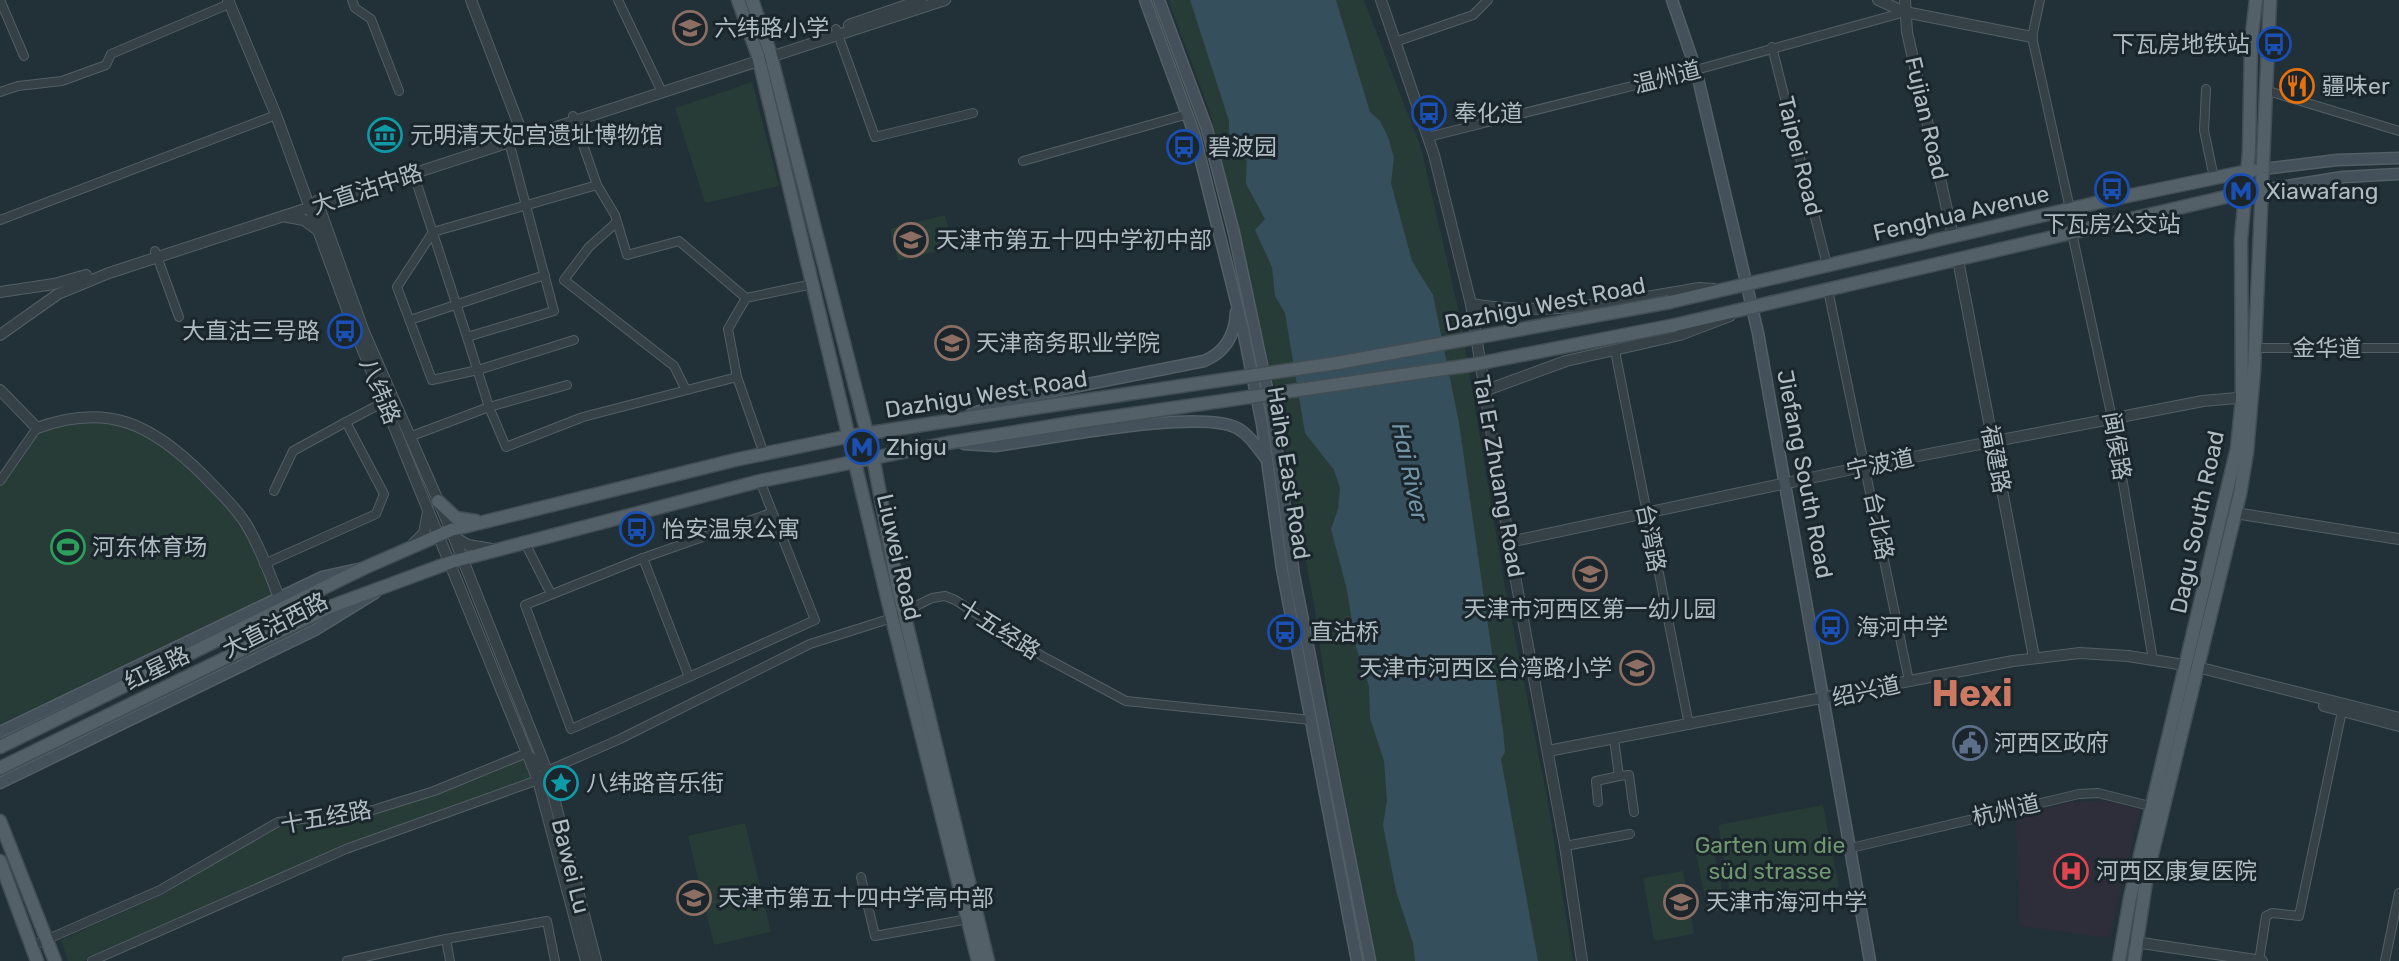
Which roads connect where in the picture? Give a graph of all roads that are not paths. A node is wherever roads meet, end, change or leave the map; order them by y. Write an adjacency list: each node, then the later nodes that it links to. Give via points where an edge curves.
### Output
1 (0, 0): 25 (street)
2 (352, 0): 31 (street, via 355,8 371,19)
3 (471, 0): 38 (street)
4 (618, 0): 28 (street)
5 (738, 0): 26 (main road, Liuwei Road)
6 (751, 0): 26 (main road, Liuwei Road)
7 (921, 0): 21 (street, 大直沽中路)
8 (945, 0): 21 (street, 大直沽中路)
9 (1145, 0): 34 (main road, Haihe East Road)
10 (1159, 0): 184 (main road, Haihe East Road, via 1207,129 1234,233 1271,407 1294,575)
11 (1381, 0): 23 (street, Tai Er Zhuang Road)
12 (1488, 0): 23 (street, via 1473,15)
13 (1672, 0): 27 (main road, Jiefang South Road)
14 (1878, 0): 20 (street)
15 (1905, 0): 20 (street, Fujian Road)
16 (2040, 0): 22 (street)
17 (2256, 0): 45 (main road, Dagu South Road)
18 (2270, 0): 30 (main road, Dagu South Road)
19 (229, 2): 32 (street, via 111,54 106,65 62,81); 35 (street, 八纬路)
20 (1905, 12): 22 (street); 24 (street, 温州道); 60 (street, Fujian Road)
21 (837, 32): 26 (street, 大直沽中路); 33 (street, via 875,137)
22 (2032, 37): 53 (street)
23 (1395, 42): 39 (street, Tai Er Zhuang Road)
24 (1772, 47): 27 (street, 温州道); 63 (street, Taipei Road)
25 (24, 56)
26 (764, 57): 28 (street, 大直沽中路); 36 (street, 大直沽中路); 66 (main road, Liuwei Road); 101 (main road, Liuwei Road)
27 (1696, 70): 39 (street, 温州道); 67 (main road, Jiefang South Road)
28 (660, 88): 36 (street, 大直沽中路)
29 (2206, 89): 47 (street, via 2204,130)
30 (2265, 90): 37 (street); 43 (main road, Dagu South Road)
31 (399, 91)
32 (0, 92)
33 (973, 113)
34 (1188, 114): 42 (street); 73 (main road, Haihe East Road)
35 (276, 115): 51 (street, 八纬路); 55 (street)
36 (574, 119): 38 (street, 大直沽中路); 40 (street, 大直沽中路); 48 (street)
37 (2399, 131)
38 (522, 133): 40 (street, 大直沽中路)
39 (1428, 137): 76 (street, Tai Er Zhuang Road)
40 (509, 140): 44 (street, 大直沽中路); 52 (street)
41 (2399, 158): 43 (main road)
42 (1023, 160)
43 (2263, 169): 45 (main road, Fenghua Avenue); 49 (main road, Dagu South Road)
44 (413, 171): 51 (street, 大直沽中路); 57 (street)
45 (2247, 171): 47 (main road, Fenghua Avenue); 50 (main road, Dagu South Road)
46 (2399, 174): 49 (main road, via 2343,177)
47 (2214, 178): 53 (main road, Fenghua Avenue)
48 (597, 185): 52 (street); 56 (street)
49 (2262, 190): 50 (main road, Fenghua Avenue); 85 (main road, Dagu South Road)
50 (2244, 193): 59 (main road, Fenghua Avenue); 94 (main road, Dagu South Road, via 2241,239)
51 (312, 206): 54 (street, 大直沽中路); 58 (street, 八纬路)
52 (526, 206): 57 (street); 65 (street)
53 (2070, 209): 60 (main road, Fenghua Avenue)
54 (276, 215): 58 (street, via 304,220); 61 (street)
55 (0, 220)
56 (617, 222): 72 (street, via 627,255 679,241); 92 (street, via 589,247 564,280 674,366)
57 (433, 232): 75 (street); 80 (street, via 397,287)
58 (325, 233): 95 (street, 八纬路, via 353,326); 103 (street, 八纬路)
59 (2072, 233): 62 (main road, Fenghua Avenue); 97 (street, 闽侯路)
60 (1953, 236): 63 (main road, Fenghua Avenue)
61 (156, 254): 70 (street, via 70,280); 79 (street); 82 (street, via 72,287)
62 (1958, 260): 69 (main road, Fenghua Avenue); 104 (street, 福建路)
63 (1827, 265): 64 (main road, Fenghua Avenue)
64 (1798, 272): 67 (main road, Fenghua Avenue); 71 (main road, via 1790,289)
65 (545, 275): 75 (street); 83 (street, via 554,311)
66 (813, 284): 72 (street); 102 (main road, Liuwei Road)
67 (1747, 285): 68 (main road, Fenghua Avenue); 77 (main road, Jiefang South Road)
68 (1728, 290): 74 (main road, Fenghua Avenue); 76 (street, via 1699,288 1578,309 1506,310)
69 (1828, 290): 71 (main road, Fenghua Avenue); 110 (street, 台北路)
70 (0, 292)
71 (1805, 295): 77 (main road, Fenghua Avenue)
72 (746, 298): 89 (street, via 728,329)
73 (1236, 299): 98 (main road, via 1229,341 1216,356 1023,397); 108 (main road, Haihe East Road)
74 (1670, 302): 98 (main road, Dazhigu West Road, bridge, via 1337,363)
75 (456, 304): 80 (street); 83 (street)
76 (1471, 304): 93 (street, Tai Er Zhuang Road)
77 (1752, 308): 78 (main road, Fenghua Avenue); 113 (main road, Jiefang South Road)
78 (1736, 313): 81 (main road, Fenghua Avenue); 87 (street, via 1709,327)
79 (179, 317)
80 (410, 320): 88 (street, via 432,380)
81 (1675, 325): 105 (main road, Dazhigu West Road, bridge, via 1471,365)
82 (0, 335)
83 (467, 337): 88 (street)
84 (574, 340): 88 (street)
85 (2255, 348): 86 (street, 金华道); 94 (main road, Dagu South Road)
86 (2399, 348)
87 (1615, 351): 93 (street, via 1566,361); 118 (street, 台湾路)
88 (478, 370): 96 (street)
89 (737, 377): 92 (street); 106 (street)
90 (567, 386): 96 (street)
91 (0, 390): 100 (street)
92 (686, 390): 96 (street, via 583,416 506,447)
93 (1483, 391): 122 (street, Tai Er Zhuang Road)
94 (2247, 397): 97 (street, 宁波道); 117 (main road, Dagu South Road, via 2247,452); 138 (main road, Dagu South Road)
95 (384, 402): 99 (street); 115 (street, 八纬路)
96 (489, 407): 103 (street)
97 (2112, 418): 104 (street, 宁波道); 137 (street, 闽侯路)
98 (953, 421): 101 (main road, Dazhigu West Road)
99 (346, 422): 114 (street, via 293,451); 128 (street, via 384,494 376,514)
100 (37, 428): 111 (street); 128 (street, via 66,417 96,415 147,430 222,494 246,524)
101 (866, 433): 102 (main road, Dazhigu West Road); 107 (main road, Liuwei Road)
102 (850, 436): 106 (main road, Dazhigu West Road); 109 (main road, Liuwei Road)
103 (409, 437): 115 (street, 八纬路)
104 (1993, 442): 110 (street, 宁波道); 136 (street, 福建路)
105 (947, 443): 107 (main road, Dazhigu West Road); 108 (main road, via 995,446 1196,421 1238,429)
106 (764, 454): 119 (main road, Dazhigu West Road)
107 (873, 457): 109 (main road, Dazhigu West Road); 135 (main road, Liuwei Road)
108 (1267, 460): 144 (main road, Haihe East Road)
109 (854, 461): 112 (main road, Dazhigu West Road); 135 (main road, Liuwei Road)
110 (1867, 466): 113 (street, 宁波道); 140 (street, 台北路)
111 (0, 481)
112 (760, 481): 116 (street); 123 (main road, Dazhigu West Road)
113 (1786, 484): 118 (street, 宁波道); 141 (main road, Jiefang South Road)
114 (274, 491)
115 (433, 503): 119 (main road, via 459,519); 120 (street, 八纬路); 125 (street, via 424,533)
116 (771, 513): 126 (street); 139 (street, via 815,620)
117 (2235, 513): 121 (street); 138 (main road, Dagu South Road)
118 (1645, 514): 122 (street, 宁波道); 145 (street, 台湾路)
119 (493, 520): 120 (main road, Dazhigu West Road)
120 (448, 534): 124 (street, via 476,548); 125 (main road, Dazhigu West Road); 127 (street, 八纬路)
121 (2399, 539)
122 (1509, 542): 150 (street, Tai Er Zhuang Road)
123 (525, 543): 124 (main road, Dazhigu West Road); 132 (street)
124 (500, 549): 127 (main road, Dazhigu West Road)
125 (404, 551): 129 (main road, Dazhigu West Road)
126 (643, 558): 132 (street); 139 (street)
127 (457, 561): 131 (main road, Dazhigu West Road); 151 (street, 八纬路); 153 (street, 八纬路)
128 (264, 564): 133 (street)
129 (364, 568): 130 (main road, Dazhigu West Road); 133 (main road, 大直沽西路, via 330,575)
130 (324, 588): 149 (main road, 红星路)
131 (377, 592): 134 (main road, Dazhigu West Road); 156 (main road, 大直沽西路, via 315,630)
132 (551, 594): 139 (street, via 525,605 570,729)
133 (279, 597): 147 (main road, 大直沽西路)
134 (332, 607): 152 (main road, 红星路)
135 (898, 616): 144 (street, 十五经路, via 945,596 1126,701); 153 (street, 十五经路, via 810,644); 167 (main road, Liuwei Road); 182 (main road, Liuwei Road)
136 (2034, 657): 137 (street, 绍兴道, via 2080,653); 140 (street, 绍兴道)
137 (2153, 660): 138 (street, 绍兴道)
138 (2193, 669): 142 (street, 绍兴道); 143 (street, 绍兴道); 158 (main road, Dagu South Road)
139 (689, 677)
140 (1909, 681): 141 (street, 绍兴道)
141 (1826, 699): 145 (street, 绍兴道); 163 (main road, Jiefang South Road)
142 (2342, 711): 146 (street, 绍兴道); 189 (street, via 2299,916 2266,916)
143 (2399, 718)
144 (1311, 720): 183 (main road, Haihe East Road)
145 (1689, 725): 148 (street, 绍兴道)
146 (2399, 726)
147 (0, 732)
148 (1614, 738): 150 (street, 绍兴道); 154 (street)
149 (0, 747)
150 (1548, 751): 162 (street, Tai Er Zhuang Road)
151 (527, 753): 153 (street); 155 (street, 八纬路); 169 (street, 十五经路, via 373,810 278,822 160,890)
152 (0, 768)
153 (547, 771): 155 (street, 十五经路); 180 (street, Bawei Lu)
154 (1619, 776): 157 (street, via 1596,780); 159 (street, via 1629,775)
155 (538, 780): 175 (street, 十五经路, via 346,849); 179 (street, Bawei Lu)
156 (0, 783)
157 (1598, 802)
158 (2158, 808): 163 (street, 杭州道, via 2098,793 2079,794); 170 (main road, Dagu South Road); 187 (main road, Dagu South Road, via 2130,898)
159 (1634, 812)
160 (0, 821): 169 (main road)
161 (1630, 834): 162 (street)
162 (1565, 846): 185 (street, Tai Er Zhuang Road)
163 (1850, 848): 186 (main road, Jiefang South Road)
164 (0, 861): 171 (main road)
165 (861, 877): 167 (street, via 875,936)
166 (2399, 892): 190 (street)
167 (968, 919): 181 (main road, Liuwei Road)
168 (446, 939): 172 (street); 177 (street); 178 (street, via 547,921)
169 (47, 940): 171 (street, 十五经路); 174 (main road)
170 (2135, 942): 188 (main road, Dagu South Road); 189 (street)
171 (32, 946): 173 (main road)
172 (390, 956): 176 (street)
173 (37, 961)
174 (55, 961)
175 (92, 961)
176 (347, 961)
177 (450, 961)
178 (555, 961)
179 (586, 961)
180 (596, 961)
181 (978, 961)
182 (988, 961)
183 (1357, 961)
184 (1370, 961)
185 (1582, 961)
186 (1870, 961)
187 (2119, 961)
188 (2133, 961)
189 (2261, 961)
190 (2385, 961)

